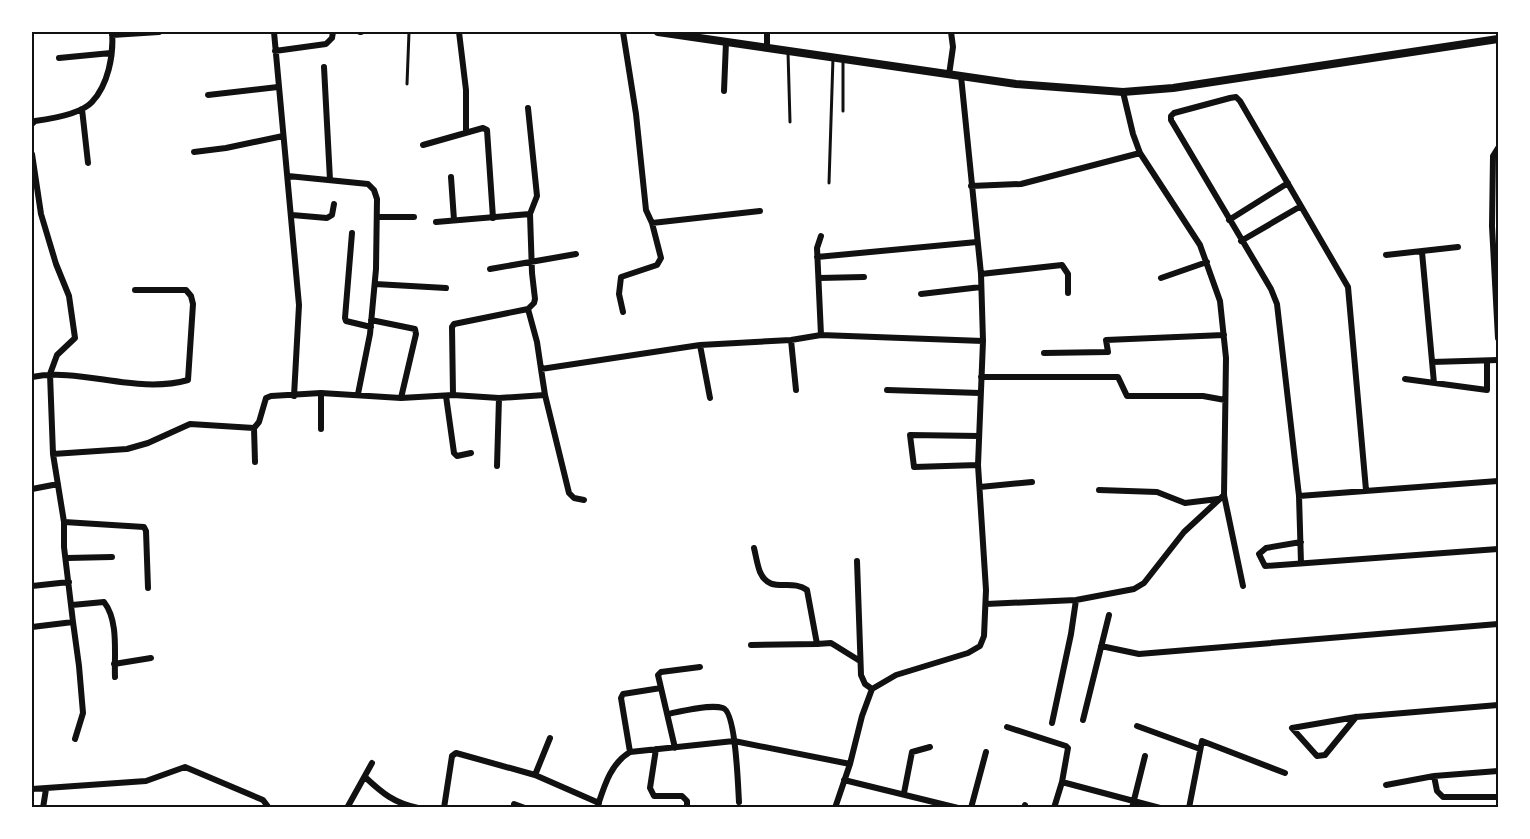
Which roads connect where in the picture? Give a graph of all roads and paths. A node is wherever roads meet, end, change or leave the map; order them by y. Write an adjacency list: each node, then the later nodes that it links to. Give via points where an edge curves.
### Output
1 (159, 32): 10 (street)
2 (273, 32): 15 (street)
3 (333, 32): 15 (street, via 326,44)
4 (409, 32): 23 (lane)
5 (459, 32): 33 (street)
6 (623, 32): 59 (street, via 646,210)
7 (664, 32): 12 (main road)
8 (767, 32): 13 (street)
9 (951, 32): 21 (street)
10 (112, 33): 16 (street)
11 (1498, 39): 26 (main road)
12 (726, 42): 13 (main road); 25 (street)
13 (767, 47): 14 (main road)
14 (788, 50): 17 (main road); 31 (lane)
15 (275, 51): 24 (street)
16 (111, 53): 18 (street); 29 (street, via 100,89)
17 (833, 57): 19 (main road); 44 (lane)
18 (59, 58)
19 (843, 58): 21 (main road); 30 (lane)
20 (324, 67): 43 (street)
21 (949, 75): 22 (main road)
22 (962, 76): 26 (main road); 46 (street)
23 (407, 84)
24 (278, 87): 27 (street); 34 (street)
25 (724, 91)
26 (1124, 92): 38 (street)
27 (208, 95)
28 (528, 108): 51 (street, via 537,196)
29 (82, 109): 32 (street); 40 (street)
30 (843, 111)
31 (790, 122)
32 (32, 124)
33 (466, 132): 35 (street); 55 (street, via 487,130)
34 (283, 136): 37 (street); 41 (street)
35 (423, 145)
36 (1498, 148): 87 (street, via 1493,156 1492,226)
37 (194, 152)
38 (1140, 153): 46 (street, via 1021,184); 70 (street)
39 (32, 154): 47 (street)
40 (88, 163)
41 (288, 176): 43 (street); 52 (street)
42 (452, 177): 56 (street)
43 (330, 180): 53 (street, via 372,186)
44 (829, 183)
45 (1288, 183): 49 (street); 57 (street); 57 (street, via 1236,97 1174,113 1171,120)
46 (971, 186): 63 (street)
47 (35, 196): 96 (street, via 69,296 75,338 57,355)
48 (334, 204): 52 (street, via 332,215 327,218)
49 (1301, 206): 62 (street); 127 (street, via 1348,287)
50 (760, 212): 59 (street)
51 (530, 214): 55 (street); 69 (street)
52 (292, 215): 108 (street, via 299,305)
53 (377, 217): 54 (street); 76 (street)
54 (414, 217)
55 (493, 218): 56 (street)
56 (454, 220): 58 (street)
57 (1229, 220): 62 (street)
58 (436, 222)
59 (652, 223): 83 (street, via 661,258 657,265 621,277)
60 (352, 233): 84 (street, via 345,318)
61 (822, 236): 68 (street, via 817,243)
62 (1241, 241): 128 (street, via 1277,304)
63 (977, 242): 68 (street); 72 (street)
64 (1458, 247): 65 (street)
65 (1422, 252): 67 (street); 93 (street)
66 (576, 254): 69 (street)
67 (1386, 255)
68 (817, 257): 74 (street)
69 (531, 261): 71 (street); 82 (street, via 535,299)
70 (1207, 262): 75 (street); 86 (street, via 1220,301)
71 (490, 269)
72 (981, 274): 77 (street); 80 (street, via 1062,265 1068,274)
73 (864, 277): 74 (street)
74 (819, 278): 85 (street)
75 (1161, 278)
76 (375, 284): 78 (street); 84 (street)
77 (981, 287): 81 (street); 89 (street)
78 (446, 288)
79 (135, 290): 96 (street, via 186,290 191,296 188,380 154,385)
80 (1068, 293)
81 (921, 294)
82 (528, 309): 95 (street); 106 (street, via 454,324)
83 (623, 312)
84 (371, 323): 105 (street); 109 (street, via 415,329)
85 (821, 335): 88 (street); 89 (street)
86 (1224, 335): 91 (street, via 1106,340 1108,352); 112 (street)
87 (1498, 338)
88 (791, 340): 90 (street); 101 (street)
89 (983, 341): 98 (street)
90 (700, 345): 95 (street); 111 (street)
91 (1044, 353)
92 (1498, 360): 94 (street)
93 (1432, 362): 94 (street); 100 (street)
94 (1487, 362): 100 (street, via 1487,390)
95 (541, 369): 107 (street)
96 (50, 374): 97 (street); 117 (street)
97 (32, 377)
98 (981, 377): 104 (street); 112 (street, via 1118,377 1127,396 1203,396)
99 (1405, 379): 100 (street)
100 (1434, 383)
101 (796, 390)
102 (887, 390): 104 (street)
103 (321, 393): 105 (street); 108 (street); 114 (street)
104 (980, 393): 115 (street)
105 (358, 394): 109 (street)
106 (449, 395): 109 (street); 110 (street); 116 (street, via 454,453)
107 (545, 395): 110 (street); 130 (street, via 569,493)
108 (294, 396): 113 (street, via 266,398)
109 (400, 398)
110 (499, 398): 119 (street)
111 (710, 398)
112 (1225, 400): 129 (street)
113 (254, 428): 117 (street, via 190,424 127,449); 118 (street)
114 (321, 429)
115 (979, 436): 120 (street); 120 (street, via 910,435 914,467)
116 (471, 453)
117 (53, 454): 123 (street)
118 (255, 462)
119 (497, 465)
120 (978, 465): 124 (street)
121 (1498, 481): 127 (street)
122 (1032, 483): 124 (street)
123 (58, 484): 125 (street); 131 (street)
124 (980, 487): 144 (street)
125 (32, 489)
126 (1099, 490): 129 (street, via 1157,492 1185,503)
127 (1366, 490): 128 (street)
128 (1299, 496): 132 (street)
129 (1221, 497): 141 (street); 143 (street, via 1184,532 1144,583 1134,589)
130 (584, 500)
131 (64, 522): 136 (street); 142 (street, via 144,527)
132 (1301, 542): 138 (street); 138 (street, via 1266,548 1259,554 1265,566)
133 (753, 548): 150 (street, via 760,573 769,583 800,585 807,590)
134 (1498, 549): 138 (street)
135 (112, 557): 136 (street)
136 (67, 558): 139 (street)
137 (857, 561): 154 (street)
138 (1301, 563)
139 (69, 582): 140 (street); 145 (street)
140 (32, 586)
141 (1243, 586)
142 (148, 588)
143 (1076, 600): 144 (street); 164 (street)
144 (986, 604): 159 (street, via 980,646 896,675)
145 (72, 605): 147 (street); 155 (street, via 104,602 110,609)
146 (1108, 615): 152 (street)
147 (73, 622): 149 (street); 168 (street, via 83,713)
148 (1498, 624): 152 (street, via 1139,654)
149 (32, 627)
150 (817, 644): 151 (street); 154 (street, via 831,643)
151 (751, 645)
152 (1101, 646): 163 (street)
153 (151, 658): 155 (street)
154 (860, 661): 159 (street, via 861,675)
155 (114, 664): 157 (street)
156 (700, 667): 158 (street, via 659,673)
157 (115, 677)
158 (662, 688): 161 (street); 174 (street, via 623,694 621,698)
159 (872, 689): 178 (street)
160 (1498, 705): 162 (street)
161 (668, 714): 169 (street, via 722,707 730,715); 171 (street)
162 (1356, 717): 162 (street, via 1292,727 1292,728 1317,756 1322,756)
163 (1083, 720)
164 (1052, 723)
165 (1137, 726): 173 (street)
166 (1007, 727): 185 (street, via 1068,748)
167 (550, 738): 181 (street)
168 (75, 739)
169 (734, 741): 171 (street); 178 (street); 191 (street)
170 (930, 747): 189 (street, via 912,752)
171 (675, 748): 172 (street)
172 (656, 749): 174 (street); 201 (street, via 651,794 682,796)
173 (1200, 749): 180 (street, via 1204,740); 207 (street)
174 (630, 752): 194 (street, via 610,773)
175 (986, 752): 204 (street)
176 (1144, 756): 193 (street)
177 (372, 763): 183 (street)
178 (850, 764): 184 (street)
179 (1498, 771): 182 (street)
180 (1285, 773)
181 (535, 775): 194 (street); 199 (street, via 454,754)
182 (1434, 776): 186 (street); 190 (street, via 1437,791 1443,797)
183 (365, 777): 197 (street); 198 (street, via 401,804)
184 (844, 780): 189 (street); 202 (street)
185 (1062, 782): 193 (street); 205 (street)
186 (1386, 785)
187 (32, 789): 188 (street)
188 (46, 789): 195 (street); 196 (street, via 146,781 185,768 263,800)
189 (904, 794): 203 (street)
190 (1498, 797)
191 (739, 802)
192 (514, 804): 200 (street)
193 (1133, 804): 206 (street)
194 (598, 805)
195 (42, 807)
196 (269, 807)
197 (347, 807)
198 (418, 807)
199 (444, 807)
200 (525, 807)
201 (687, 807)
202 (835, 807)
203 (958, 807)
204 (971, 807)
205 (1054, 807)
206 (1160, 807)
207 (1189, 807)

